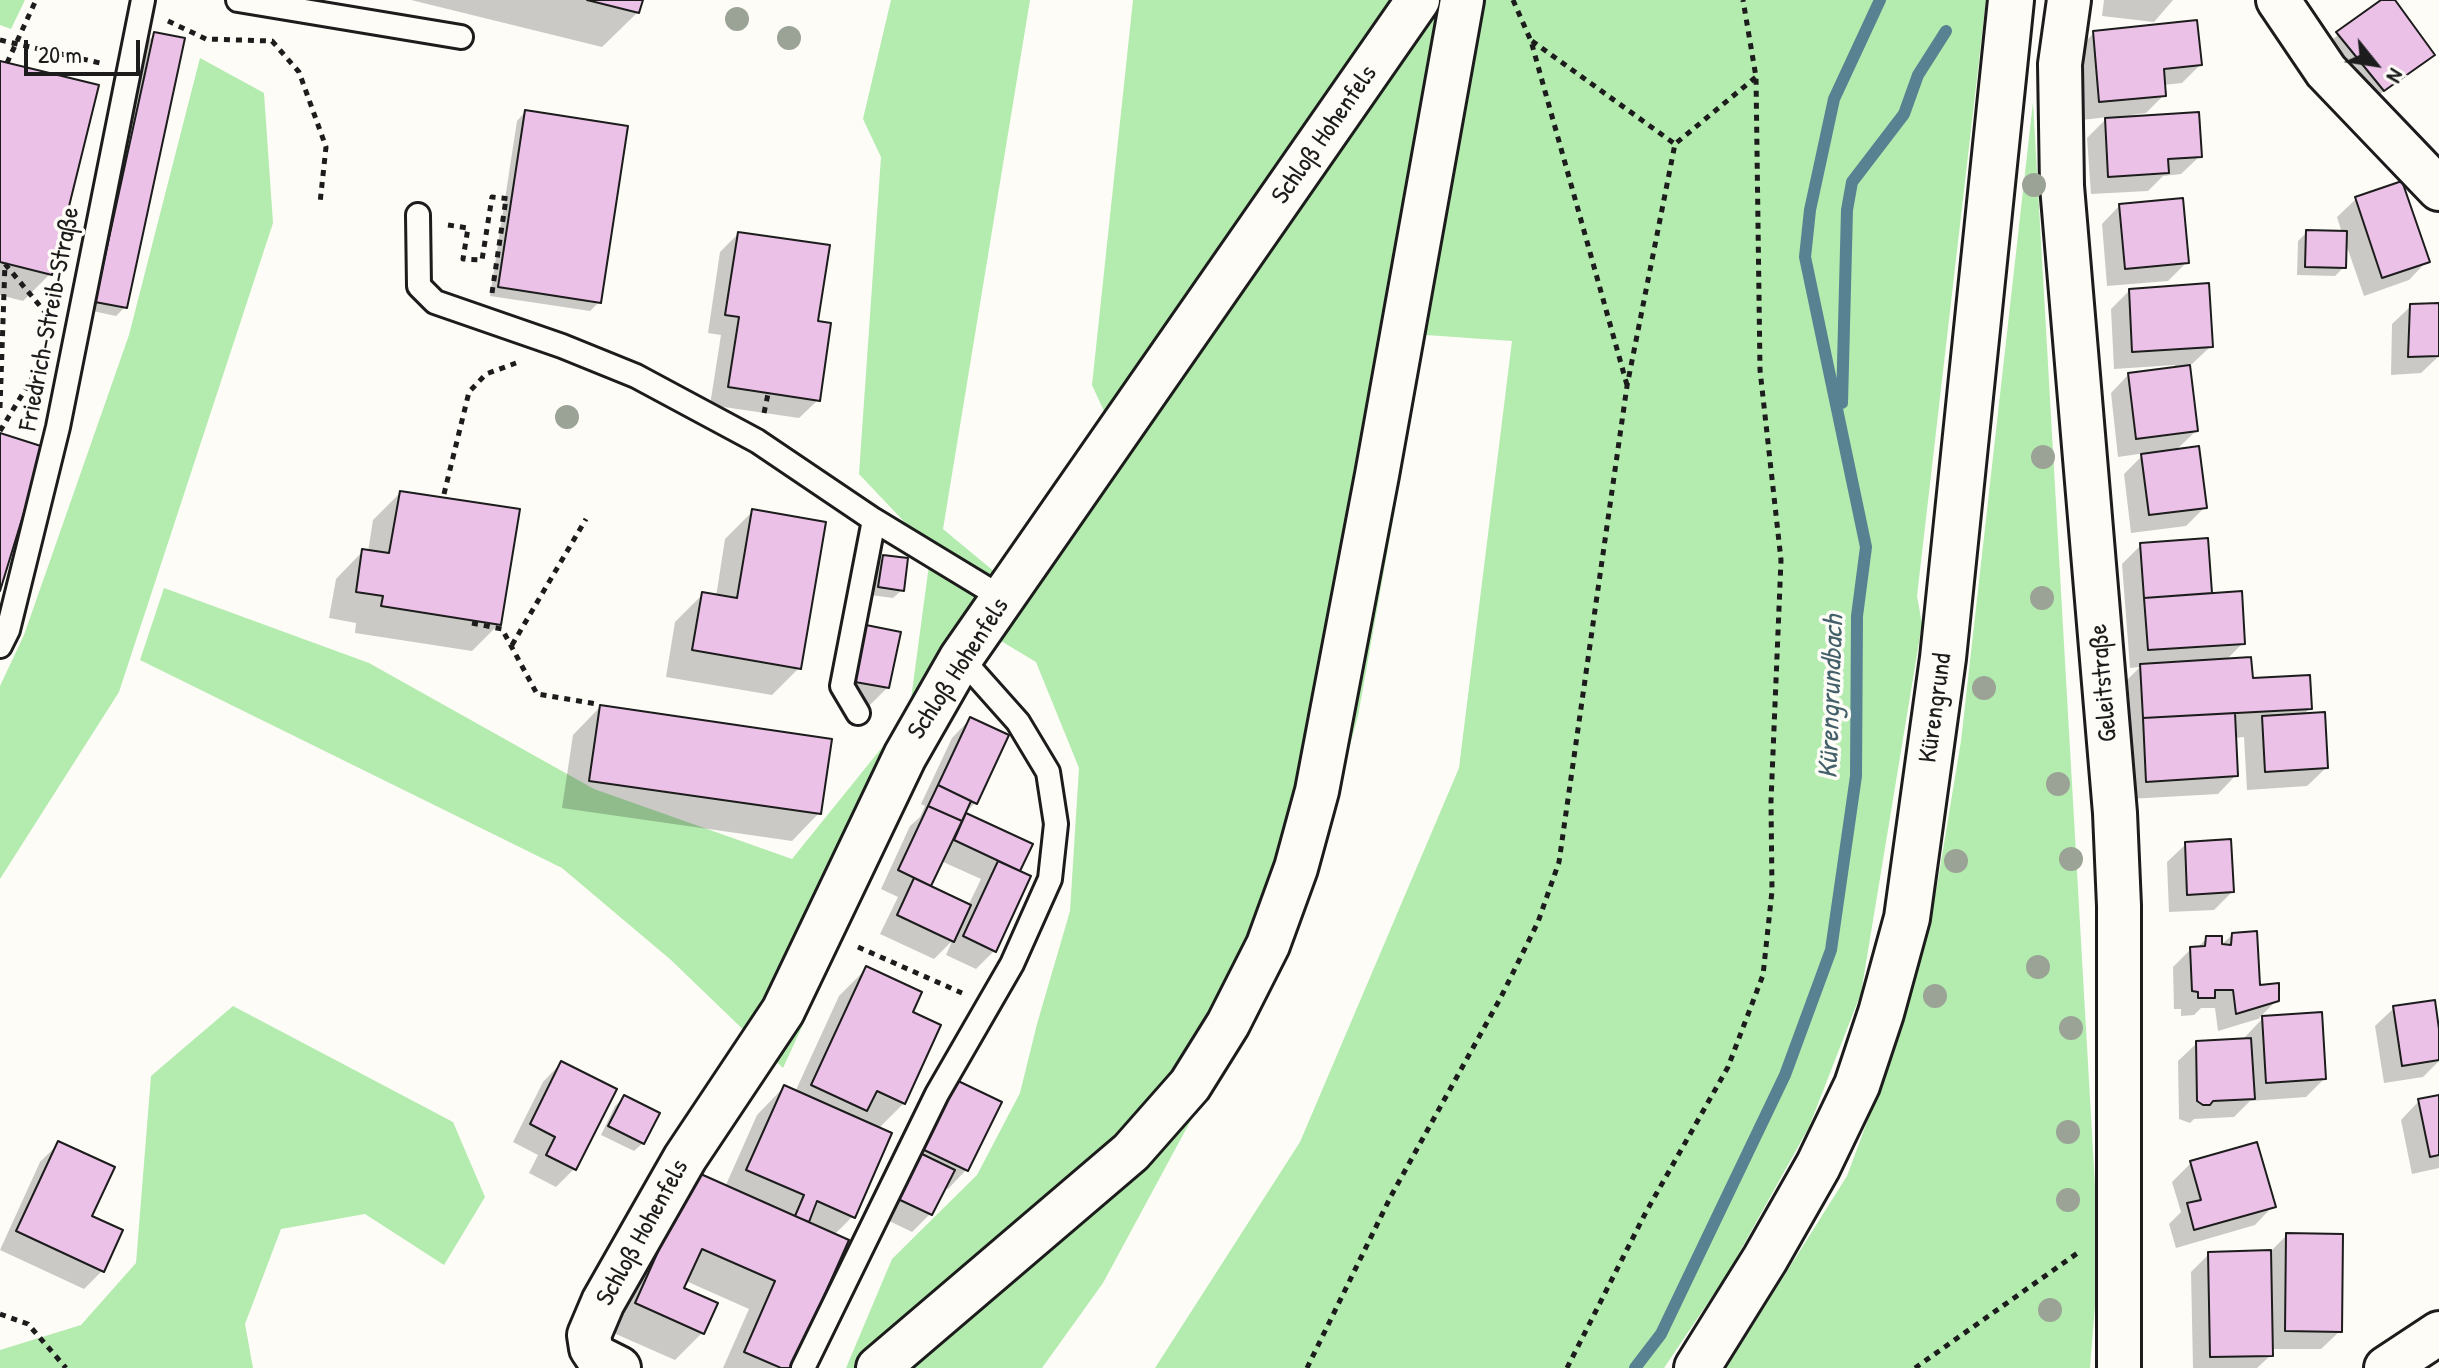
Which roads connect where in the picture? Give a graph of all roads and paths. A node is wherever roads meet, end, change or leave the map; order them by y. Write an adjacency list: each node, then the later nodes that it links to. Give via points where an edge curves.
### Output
1 (36, 0): 14 (path)
2 (238, 0): 11 (lane)
3 (1418, 0): 30 (street, Schloß Hohenfels)
4 (1462, 0): 45 (street, via 1317,791 1268,945 1190,1085 1131,1152)
5 (1513, 0): 13 (path)
6 (1743, 0): 17 (path)
7 (2011, 0): 48 (main road, Kürengrund, via 1943,658 1907,918 1857,1085 1818,1166)
8 (2069, 0): 39 (street, Geleitstraße, via 2060,64 2062,186 2115,813)
9 (2278, 0): 19 (street, via 2326,71)
10 (142, 4): 16 (lane, Friedrich-Streib-Straße); 20 (path, via 206,39 272,41 299,72 326,147)
11 (461, 37)
12 (0, 40): 14 (path)
13 (1531, 41): 18 (path); 25 (path)
14 (15, 43): 15 (path); 16 (path)
15 (7, 63)
16 (129, 69): 32 (lane, Friedrich-Streib-Straße, via 58,427)
17 (1756, 77): 18 (path); 47 (path, via 1760,370 1781,560 1772,891 1763,975 1728,1067)
18 (1675, 144): 25 (path)
19 (2439, 189)
20 (320, 203)
21 (427, 219): 22 (path, via 468,228 463,259 482,260 492,197 508,199); 24 (lane, via 419,286 435,302)
22 (494, 280)
23 (51, 320): 26 (path, via 5,263)
24 (562, 346): 27 (path, via 486,374 469,392); 29 (lane, via 636,376 757,441)
25 (1627, 386): 46 (path, via 1559,862 1538,922 1501,997 1391,1196)
26 (0, 408)
27 (444, 494)
28 (586, 519): 33 (path)
29 (874, 520): 30 (lane); 36 (lane, via 842,686)
30 (1004, 599): 34 (street, Schloß Hohenfels)
31 (472, 623): 33 (path, via 502,629)
32 (0, 646)
33 (511, 646): 35 (path, via 537,694)
34 (961, 658): 37 (street, Schloß Hohenfels, via 905,756); 38 (lane, via 1018,722 1048,772 1056,824 1050,879)
35 (597, 704)
36 (858, 713)
37 (821, 931): 38 (path); 43 (street, Schloß Hohenfels, via 783,1011 685,1158 603,1302 589,1335 591,1348)
38 (988, 1005): 44 (lane, via 937,1094)
39 (2119, 1224): 49 (path); 50 (street, Geleitstraße)
40 (0, 1314): 42 (path, via 28,1324)
41 (2439, 1333): 51 (street)
42 (66, 1368)
43 (619, 1368)
44 (803, 1368)
45 (878, 1368)
46 (1307, 1368)
47 (1567, 1368)
48 (1697, 1368)
49 (1915, 1368)
50 (2119, 1368)
51 (2386, 1368)

